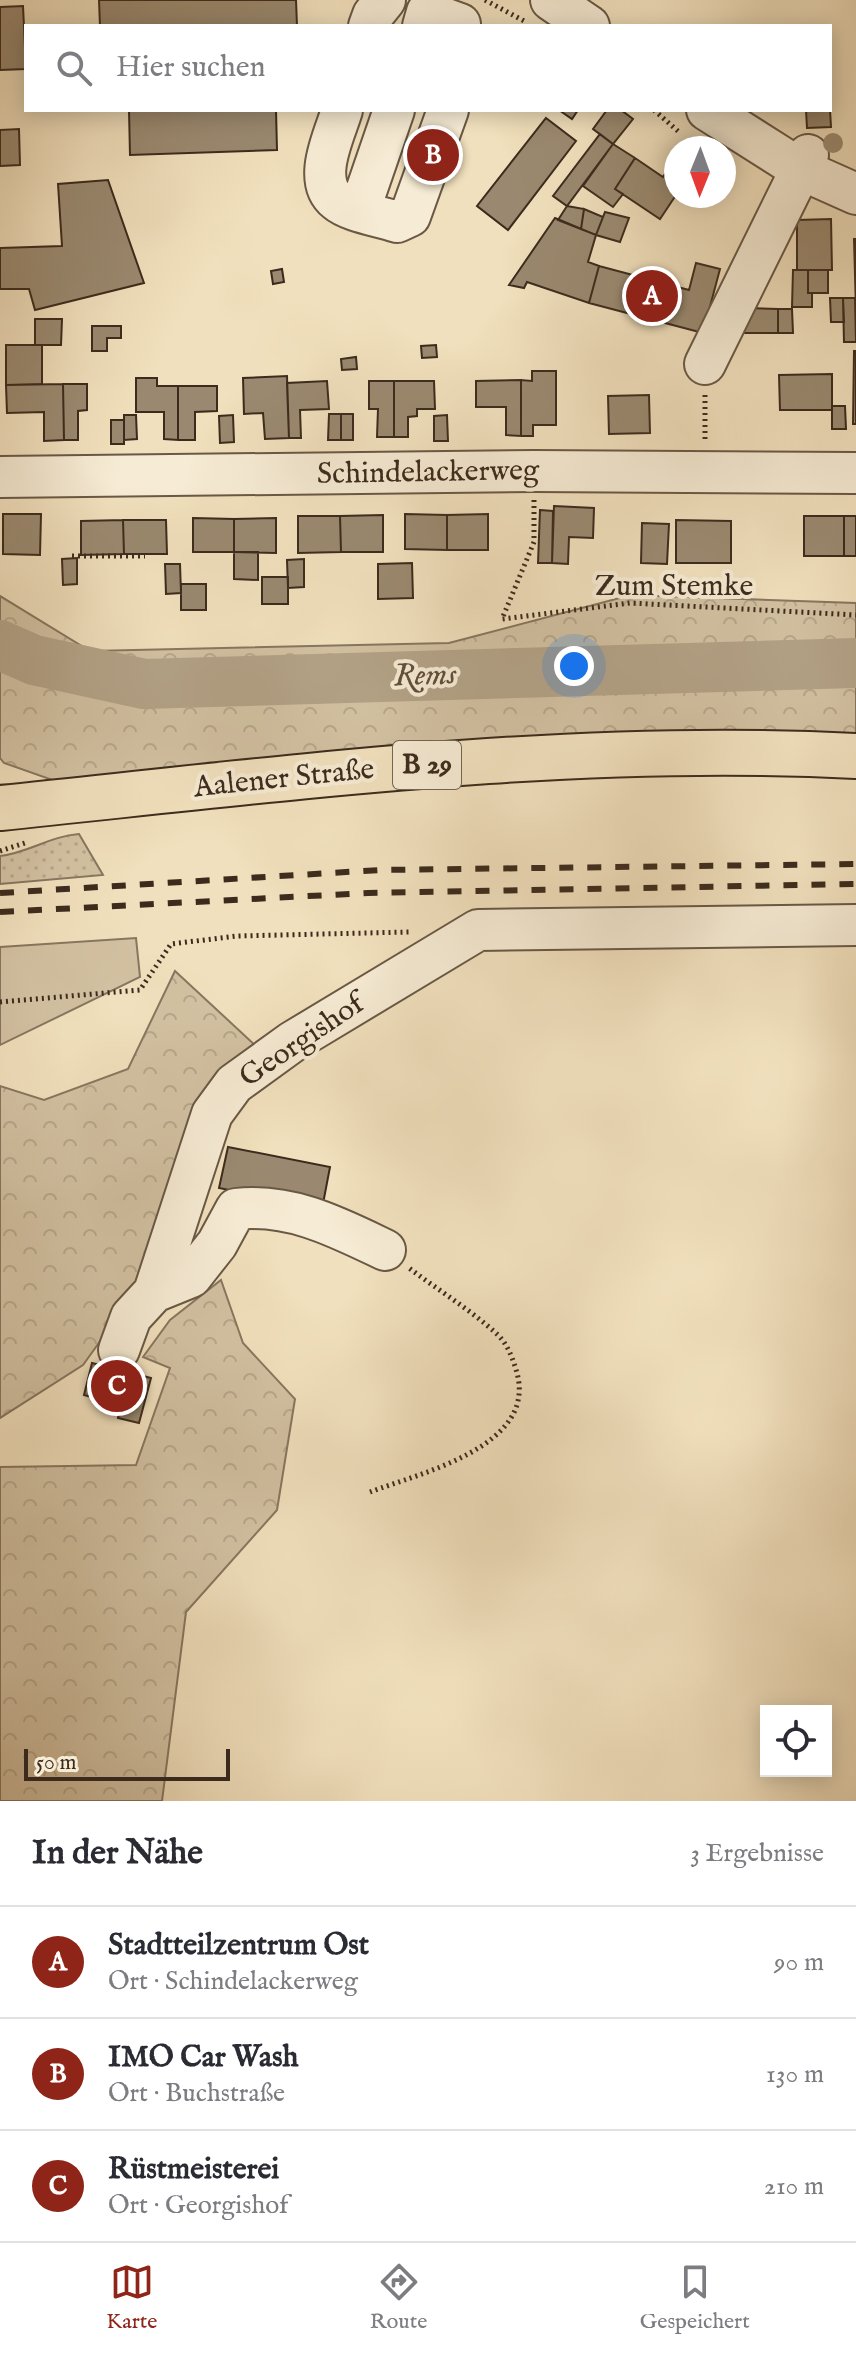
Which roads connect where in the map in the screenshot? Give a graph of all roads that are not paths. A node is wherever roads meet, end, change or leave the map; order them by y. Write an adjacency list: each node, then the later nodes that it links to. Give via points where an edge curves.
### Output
1 (385, 0): 3 (street)
2 (551, 0): 4 (street)
3 (370, 24)
4 (586, 24)
5 (342, 112): 11 (street, via 326,174 328,190 338,202)
6 (393, 112): 11 (street)
7 (447, 112): 11 (street, via 410,216 397,222)
8 (711, 112): 9 (street)
9 (804, 162): 10 (street); 12 (street)
10 (856, 194)
11 (360, 209)
12 (705, 364)
13 (856, 473): 14 (street, Schindelackerweg)
14 (0, 477)
15 (856, 756): 16 (main road, Aalener Straße / B 29, via 650,752 434,764)
16 (0, 808)
17 (856, 925): 19 (street, Georgishof, via 478,930 292,1042 234,1084 212,1114)
18 (385, 1250): 19 (street, Georgishof, via 305,1214 263,1206 236,1209 191,1277)
19 (154, 1292): 20 (street, Georgishof, via 131,1317)
20 (119, 1350)

